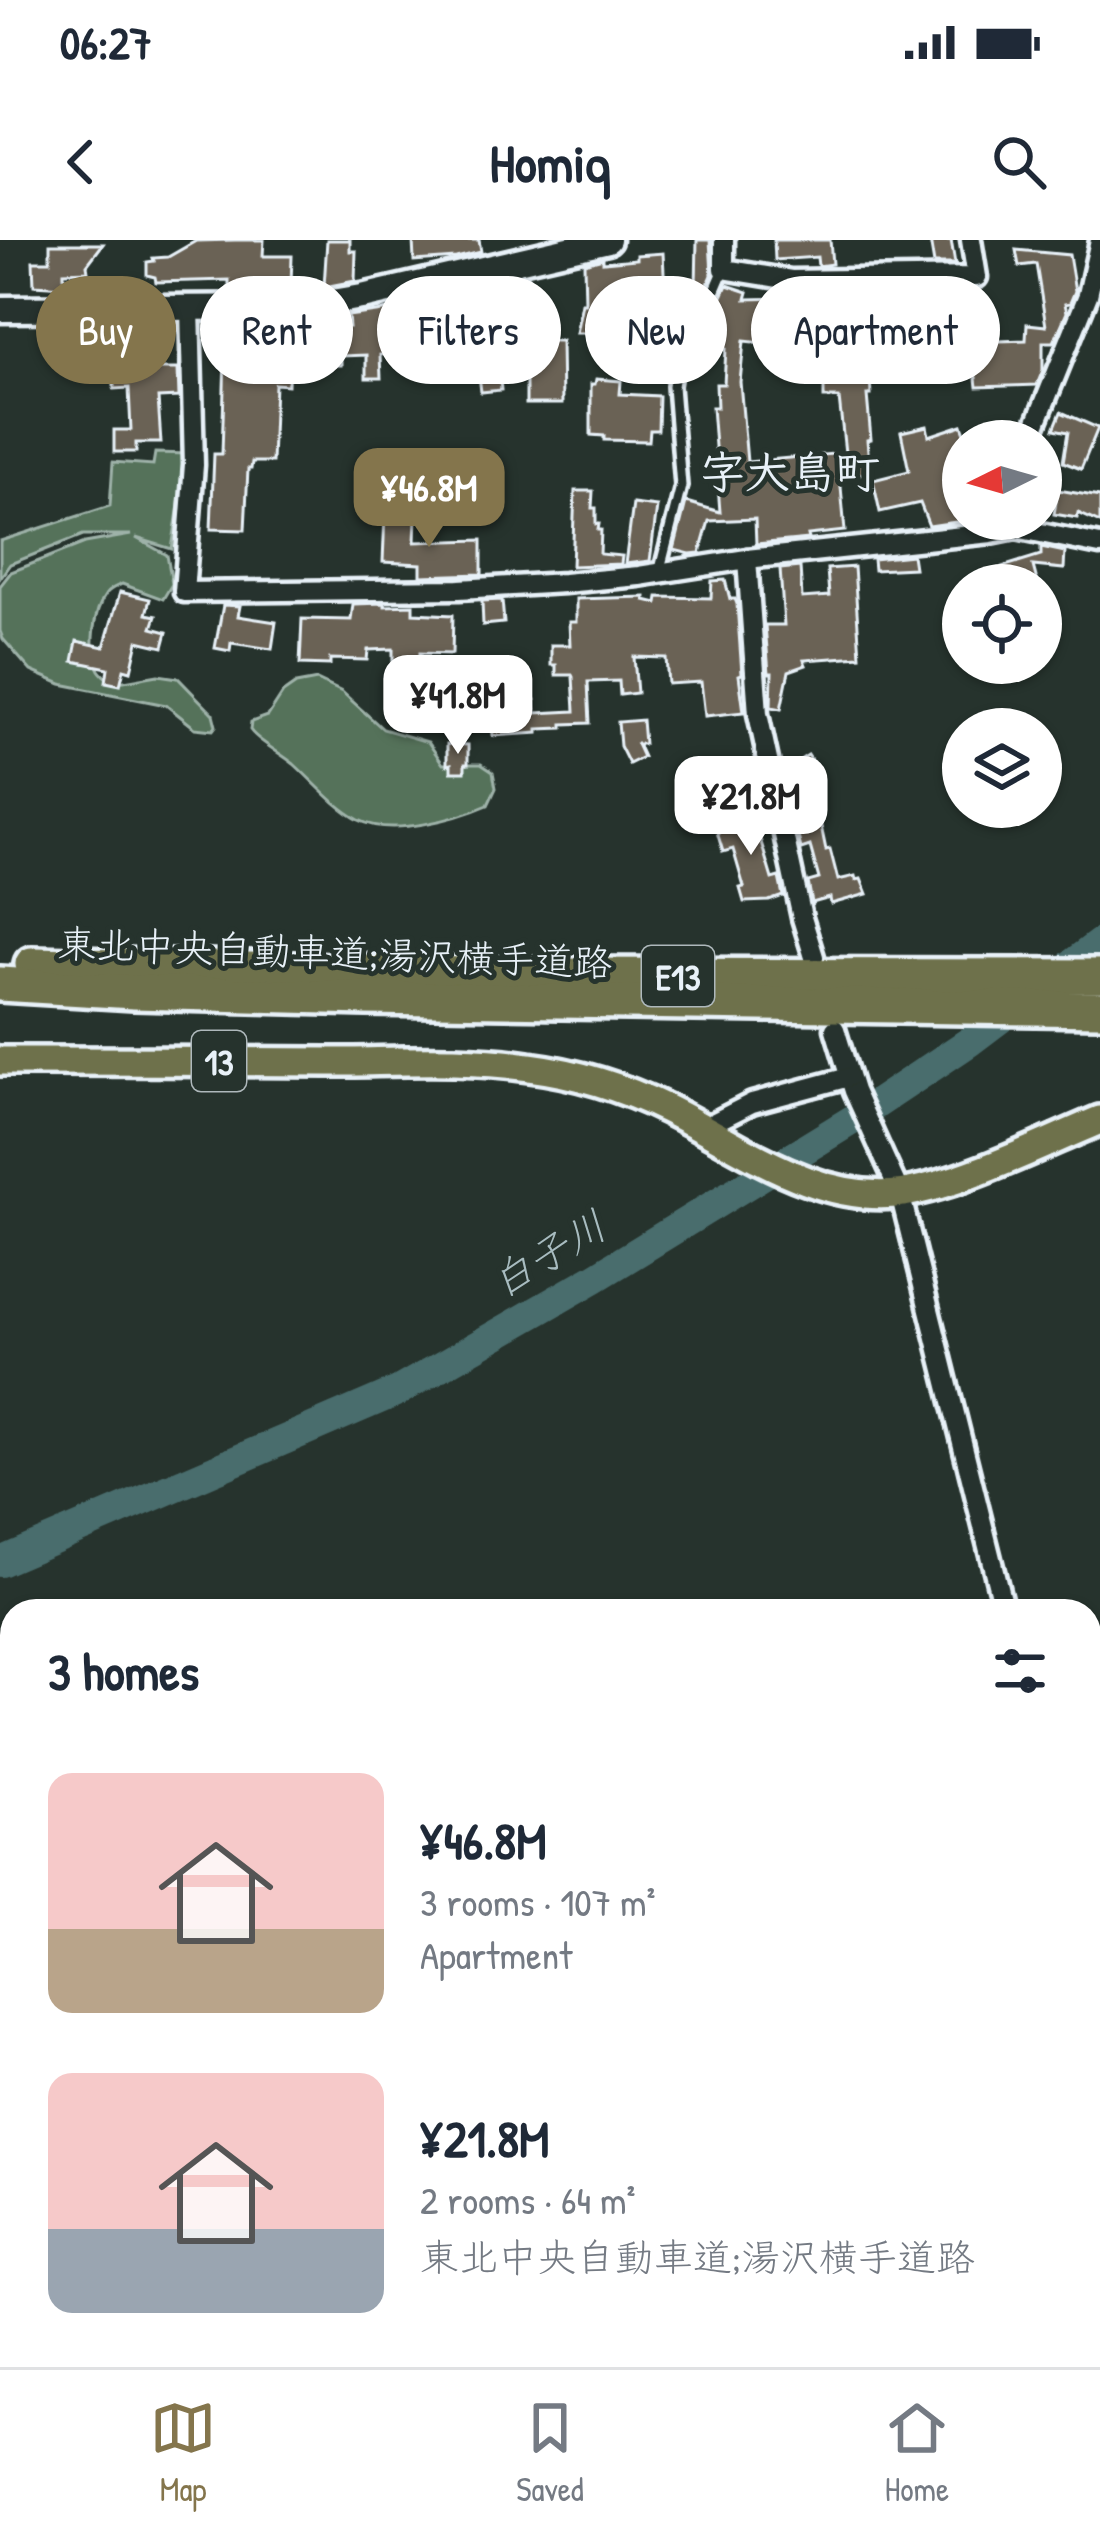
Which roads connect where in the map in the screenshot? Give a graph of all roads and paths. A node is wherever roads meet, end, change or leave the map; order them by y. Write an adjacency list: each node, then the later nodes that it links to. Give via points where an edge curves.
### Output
1 (608, 240): 6 (street, via 304,308)
2 (724, 240): 5 (street)
3 (971, 240): 5 (street, via 977,278 791,280)
4 (1100, 241): 8 (street, via 1088,295)
5 (724, 269): 13 (lane, via 675,373 682,472)
6 (190, 308): 7 (street); 13 (street, via 194,465 184,592 459,589)
7 (0, 309)
8 (1037, 420)
9 (942, 533): 12 (street)
10 (1062, 537): 11 (street)
11 (1100, 545)
12 (747, 559): 13 (street); 14 (street, via 758,714)
13 (659, 573)
14 (814, 957)
15 (0, 962): 17 (highway, 東北中央自動車道;湯沢横手道路 / E13, via 415,974 989,976)
16 (0, 984): 17 (highway, 東北中央自動車道;湯沢横手道路 / E13, via 930,1008)
17 (1098, 998)
18 (835, 1028): 20 (street)
19 (0, 1061): 22 (main road, 13, via 526,1066 629,1091)
20 (852, 1084): 22 (street, via 752,1103); 23 (street)
21 (1100, 1120): 23 (main road, 13)
22 (703, 1128): 23 (main road, 13, via 814,1183)
23 (900, 1193): 24 (street)
24 (1001, 1599)

